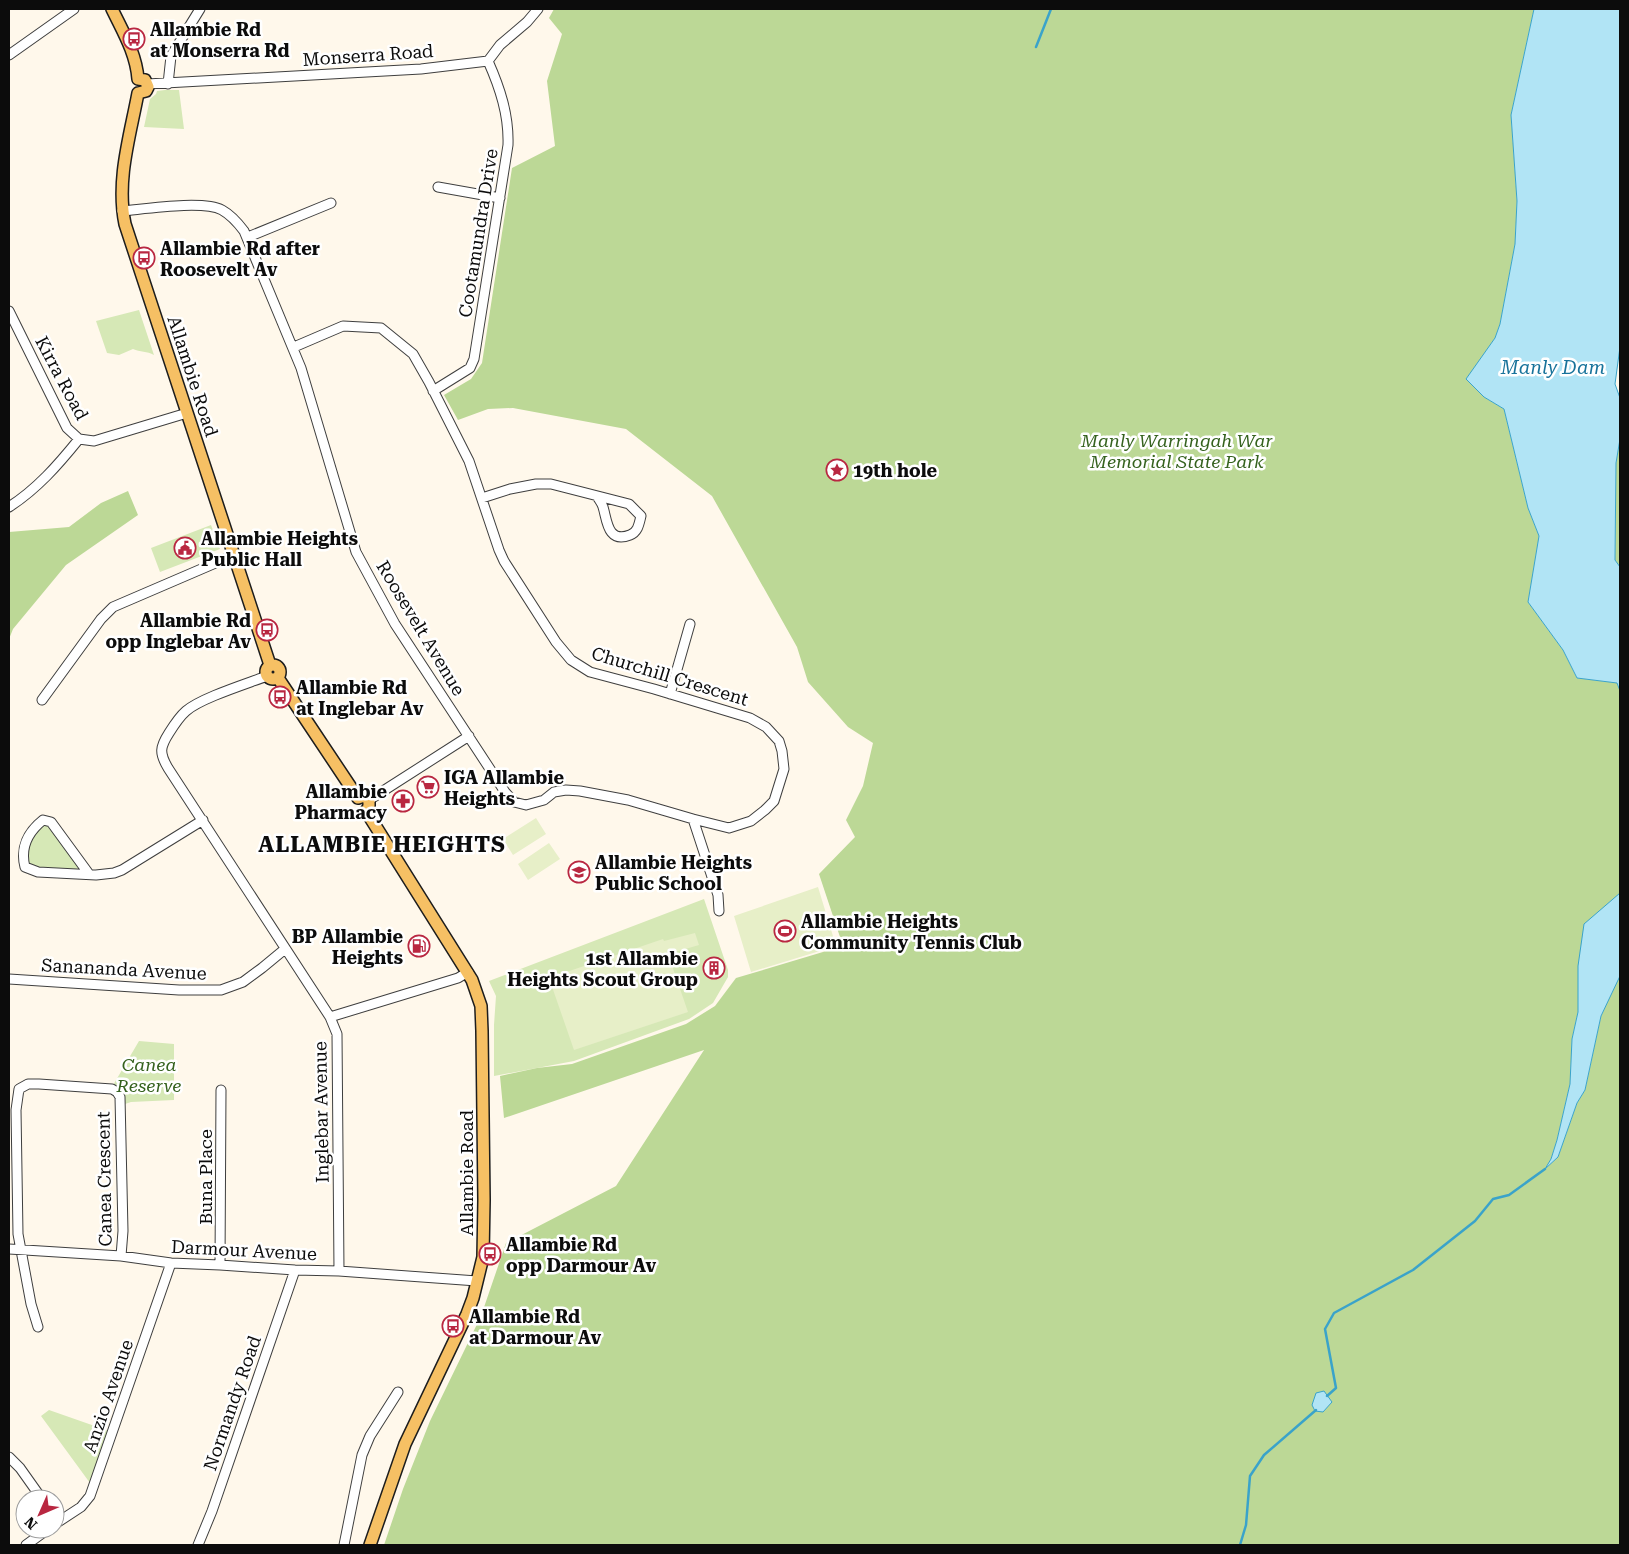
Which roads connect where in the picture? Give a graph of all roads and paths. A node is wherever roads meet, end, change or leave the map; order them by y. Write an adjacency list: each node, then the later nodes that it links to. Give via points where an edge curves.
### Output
1 (74, 9): 5 (street)
2 (112, 9): 7 (main road)
3 (200, 9): 8 (street, via 171,56)
4 (538, 9): 6 (street)
5 (9, 56)
6 (488, 61): 8 (street, Monserra Road, via 421,69); 10 (street, Cootamundra Drive, via 498,85 508,129)
7 (143, 81): 8 (street, Monserra Road); 12 (main road, Allambie Road, via 146,91 138,93 122,178)
8 (168, 84)
9 (438, 187): 10 (street)
10 (500, 198): 16 (street, Cootamundra Drive, via 474,359 470,368)
11 (331, 203): 13 (street)
12 (122, 211): 13 (street, Roosevelt Avenue, via 200,205 214,207 231,216); 17 (main road, Allambie Road)
13 (248, 238): 15 (street, Roosevelt Avenue)
14 (9, 312): 18 (street, Kirra Road, via 67,428)
15 (294, 347): 16 (street, Churchill Crescent, via 342,326 381,328 413,354); 27 (street, Roosevelt Avenue, via 356,552 395,624)
16 (433, 391): 20 (street, Churchill Crescent, via 470,460)
17 (187, 413): 18 (street, Kirra Road, via 94,440); 22 (main road, Allambie Road)
18 (79, 439): 21 (street, via 41,482)
19 (597, 496): 19 (street, via 629,504 641,516 639,528 626,537 609,531); 20 (street, via 551,484 536,484)
20 (482, 498): 25 (street, Churchill Crescent, via 504,561 571,660 590,672)
21 (9, 507)
22 (234, 555): 24 (main road, Allambie Road); 26 (street, via 113,607)
23 (690, 624): 25 (street)
24 (272, 673): 28 (main road, Allambie Road); 30 (street, Inglebar Avenue, via 187,710 175,723 161,749 162,759)
25 (670, 694): 29 (street, Churchill Crescent, via 750,718 766,727 782,751 784,770 774,801 751,821 729,828)
26 (42, 700)
27 (469, 736): 28 (street); 29 (street, Roosevelt Avenue, via 504,792 514,802 526,805 544,800 554,792 580,790)
28 (364, 803): 34 (main road, Allambie Road)
29 (693, 819): 32 (street, via 718,894)
30 (203, 820): 31 (street, via 122,870 105,875); 33 (street, Inglebar Avenue)
31 (89, 874): 31 (street, via 51,822 43,820 36,825 24,847 26,867 38,872)
32 (720, 911)
33 (285, 949): 35 (street, Sanananda Avenue, via 243,982 221,990); 36 (street, Inglebar Avenue)
34 (468, 972): 36 (street, via 458,978); 45 (main road, Allambie Road, via 478,993 482,1031 484,1238)
35 (9, 979)
36 (330, 1017): 44 (street, Inglebar Avenue, via 337,1034)
37 (221, 1090): 42 (street, Buna Place)
38 (9, 1249): 39 (street, Darmour Avenue)
39 (20, 1249): 40 (street, Darmour Avenue); 40 (street, Canea Crescent, via 16,1110 19,1089 28,1084 112,1089 120,1097); 46 (street)
40 (121, 1256): 41 (street, Darmour Avenue)
41 (171, 1263): 42 (street, Darmour Avenue); 50 (street, Anzio Avenue, via 90,1496 81,1507)
42 (220, 1265): 43 (street, Darmour Avenue)
43 (295, 1270): 44 (street, Darmour Avenue); 51 (street, Normandy Road)
44 (339, 1271): 45 (street, Darmour Avenue)
45 (477, 1281): 53 (main road, Allambie Road, via 467,1314 405,1444)
46 (38, 1327)
47 (398, 1392): 52 (street, via 362,1455)
48 (9, 1458): 49 (street)
49 (35, 1489)
50 (65, 1516)
51 (198, 1545)
52 (344, 1545)
53 (370, 1545)

